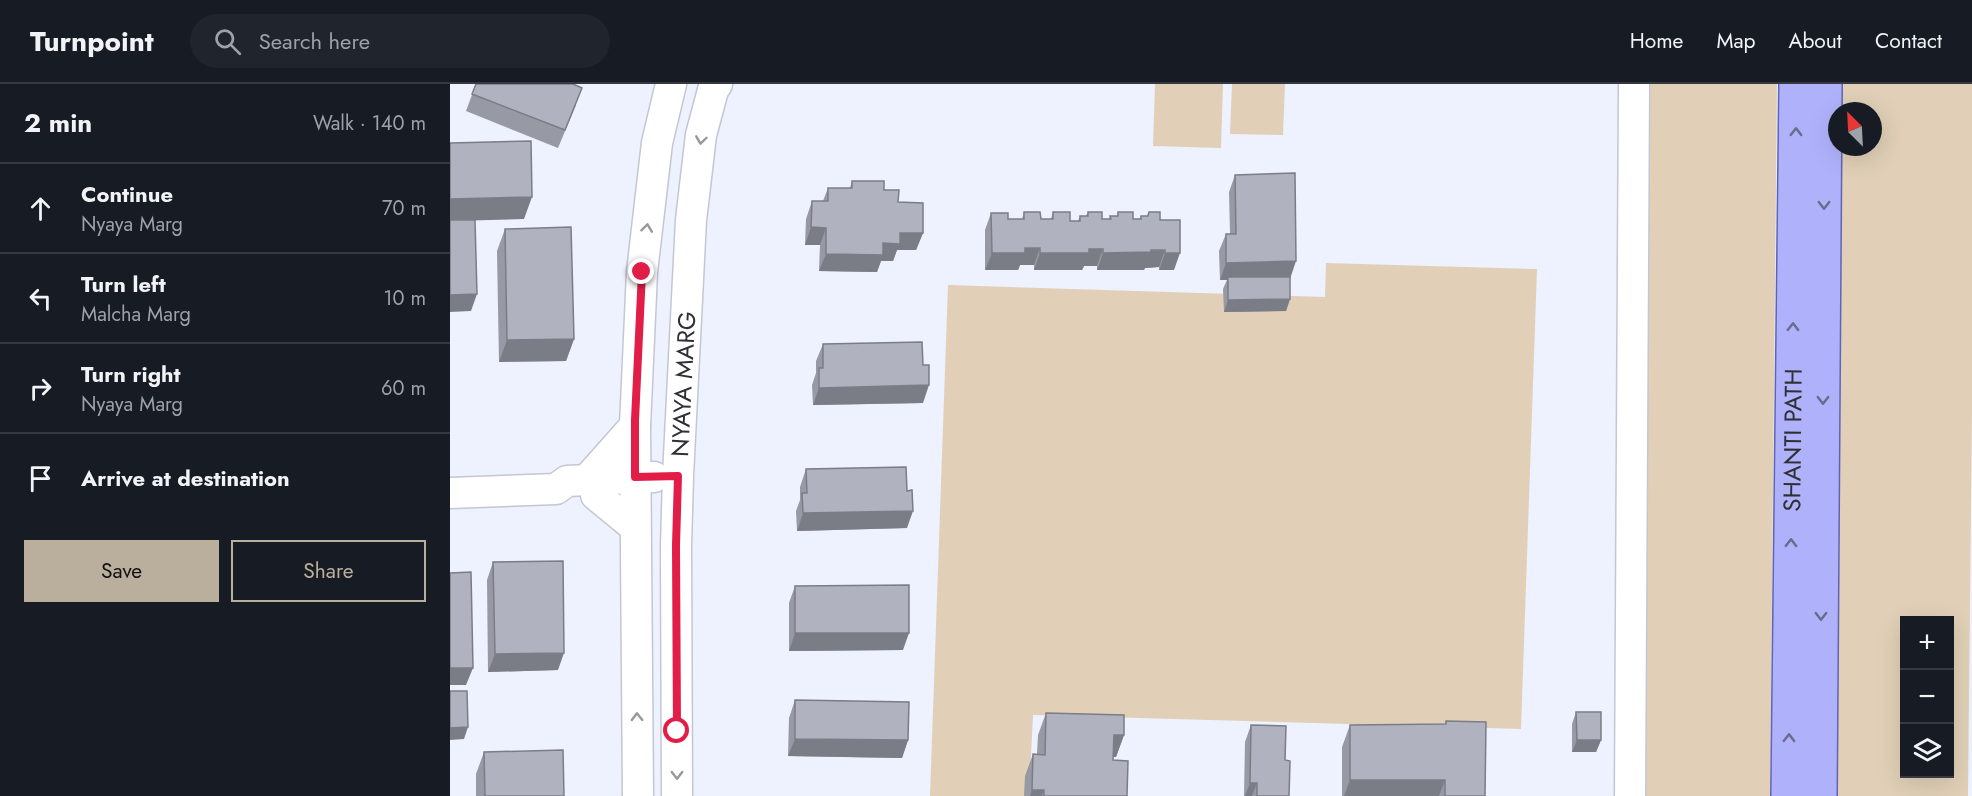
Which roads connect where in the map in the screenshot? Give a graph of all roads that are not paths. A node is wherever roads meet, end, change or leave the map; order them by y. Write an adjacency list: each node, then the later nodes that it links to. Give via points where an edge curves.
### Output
1 (671, 84): 6 (street, NYAYA MARG, one-way to 1, via 642,272 657,143)
2 (717, 84): 7 (street, NYAYA MARG, one-way to 7, via 701,135 691,220)
3 (1634, 84): 14 (street)
4 (1796, 84): 15 (main road, SHANTI PATH, one-way to 4)
5 (1825, 84): 16 (main road, SHANTI PATH, one-way to 16)
6 (635, 426): 8 (street, NYAYA MARG); 9 (street)
7 (677, 484): 8 (street); 13 (street, NYAYA MARG, one-way to 13)
8 (635, 486): 9 (street); 11 (street, NYAYA MARG)
9 (591, 488): 10 (street, via 565,497 556,489); 11 (street)
10 (450, 492)
11 (635, 526): 12 (street, NYAYA MARG, one-way to 11)
12 (638, 796)
13 (677, 796)
14 (1630, 796)
15 (1788, 796)
16 (1820, 796)

